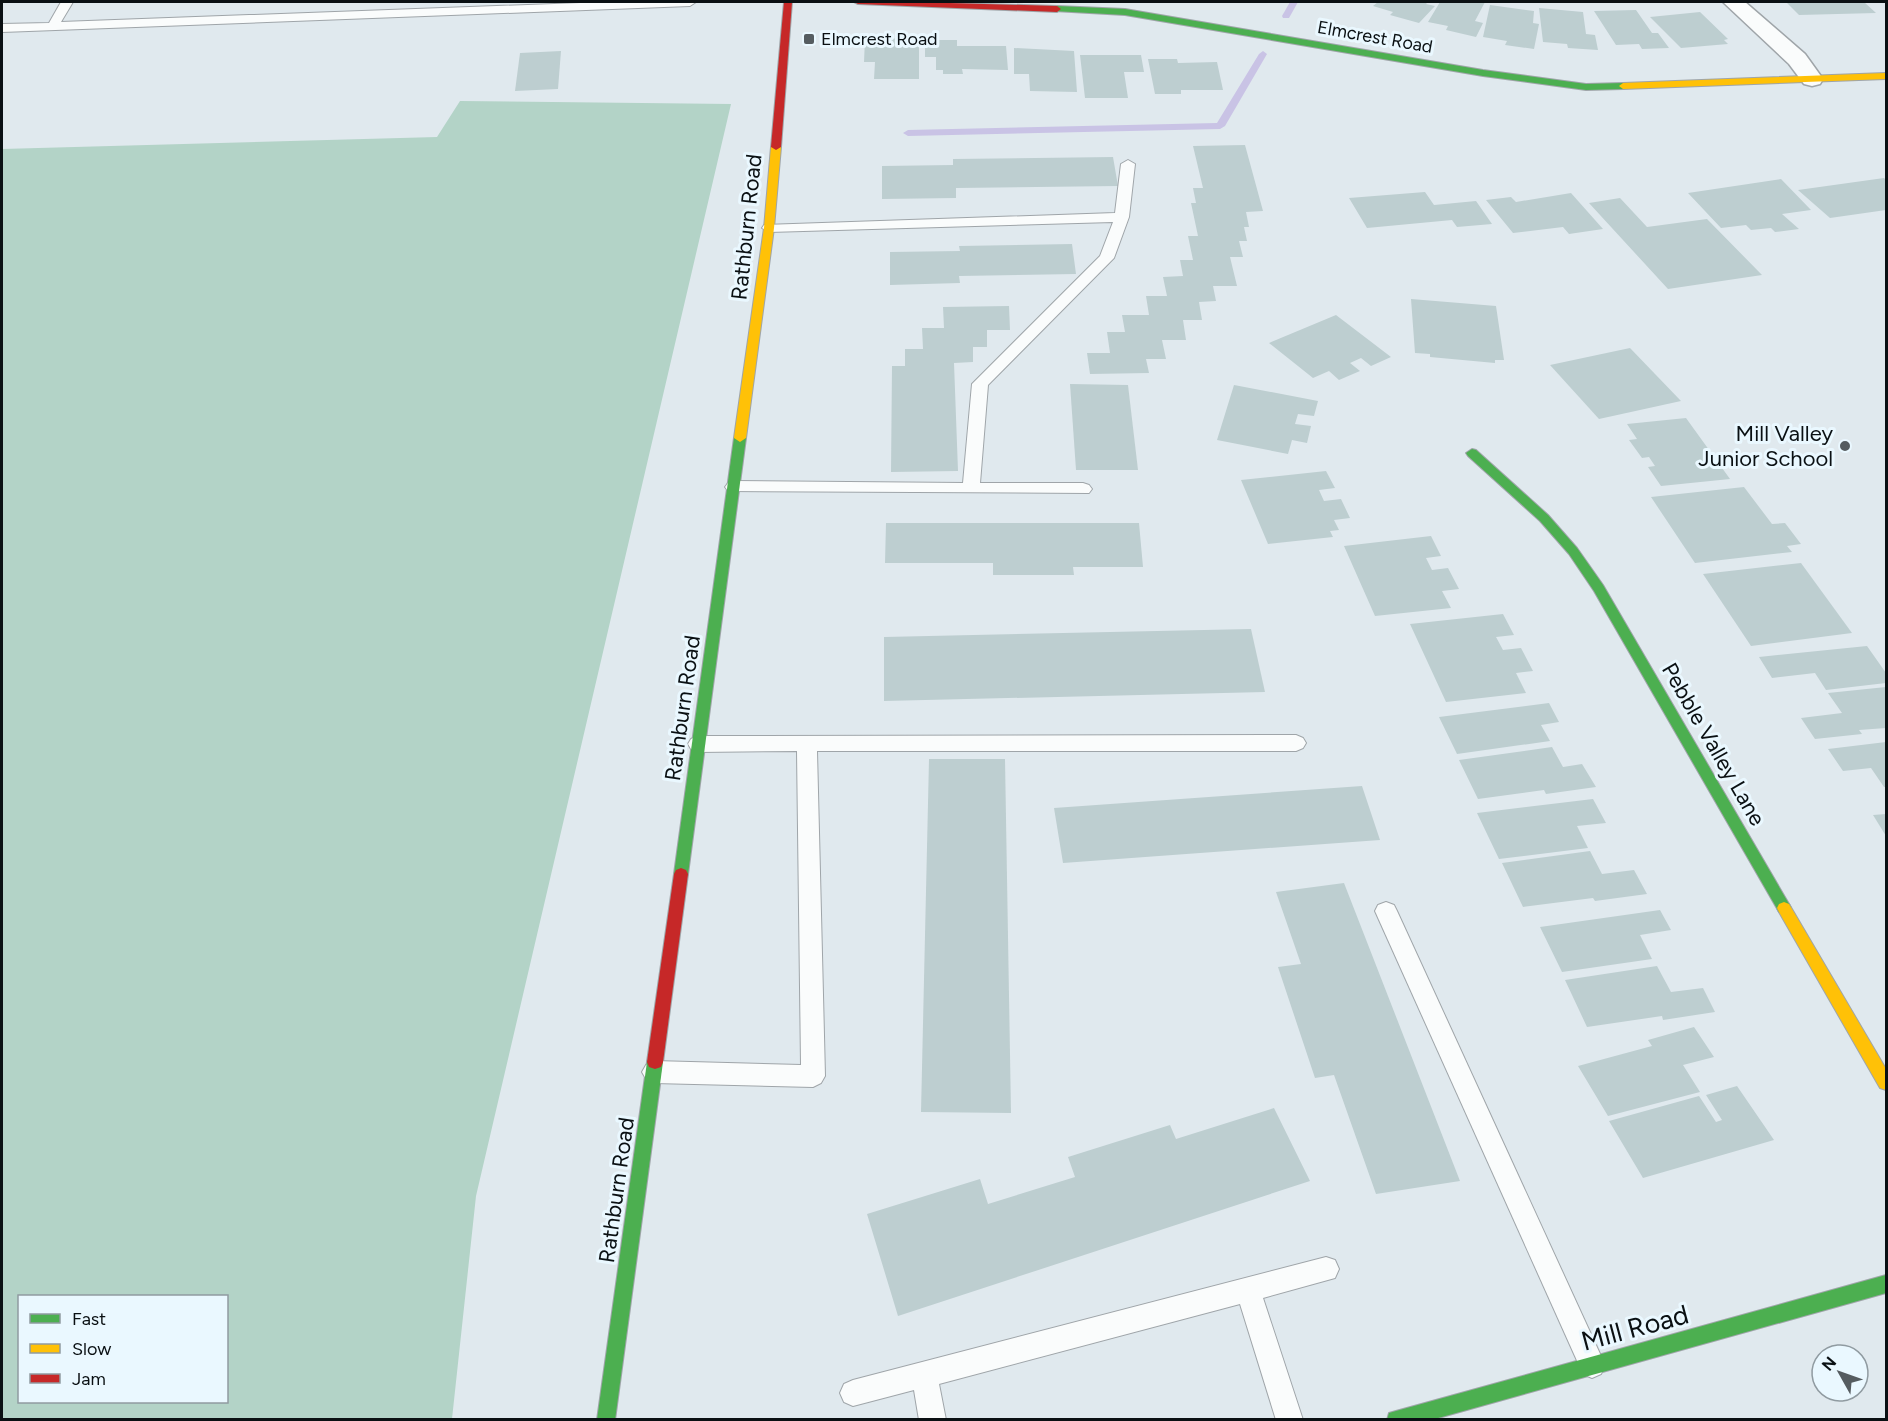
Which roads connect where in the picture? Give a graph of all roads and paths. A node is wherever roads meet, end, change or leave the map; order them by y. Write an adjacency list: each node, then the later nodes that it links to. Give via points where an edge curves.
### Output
1 (67, 2): 6 (lane)
2 (690, 2): 6 (lane)
3 (788, 2): 12 (street, Rathburn Road)
4 (858, 2): 9 (street, Elmcrest Road, via 1125,12 1586,87)
5 (1733, 2): 9 (street, via 1797,59)
6 (53, 26): 7 (lane)
7 (2, 28)
8 (1887, 76): 9 (street, Elmcrest Road)
9 (1812, 80)
10 (1128, 164): 11 (lane)
11 (1122, 217): 12 (lane); 15 (lane, via 1107,258 980,384)
12 (769, 228): 14 (street, Rathburn Road)
13 (1472, 453): 22 (street, Pebble Valley Lane, via 1544,518 1599,588)
14 (734, 487): 15 (lane); 18 (street, Rathburn Road)
15 (971, 487): 16 (lane)
16 (1083, 489)
17 (1296, 743): 19 (lane)
18 (698, 744): 19 (lane); 21 (street, Rathburn Road)
19 (807, 744): 21 (lane, via 813,1076)
20 (1386, 911): 26 (lane)
21 (654, 1071): 29 (street, Rathburn Road)
22 (1887, 1083)
23 (1326, 1269): 25 (lane)
24 (1887, 1284): 26 (street, Mill Road)
25 (1248, 1290): 27 (lane); 31 (lane)
26 (1592, 1365): 32 (street, Mill Road)
27 (924, 1375): 28 (lane); 30 (lane)
28 (853, 1393)
29 (606, 1419)
30 (933, 1419)
31 (1290, 1419)
32 (1396, 1419)

